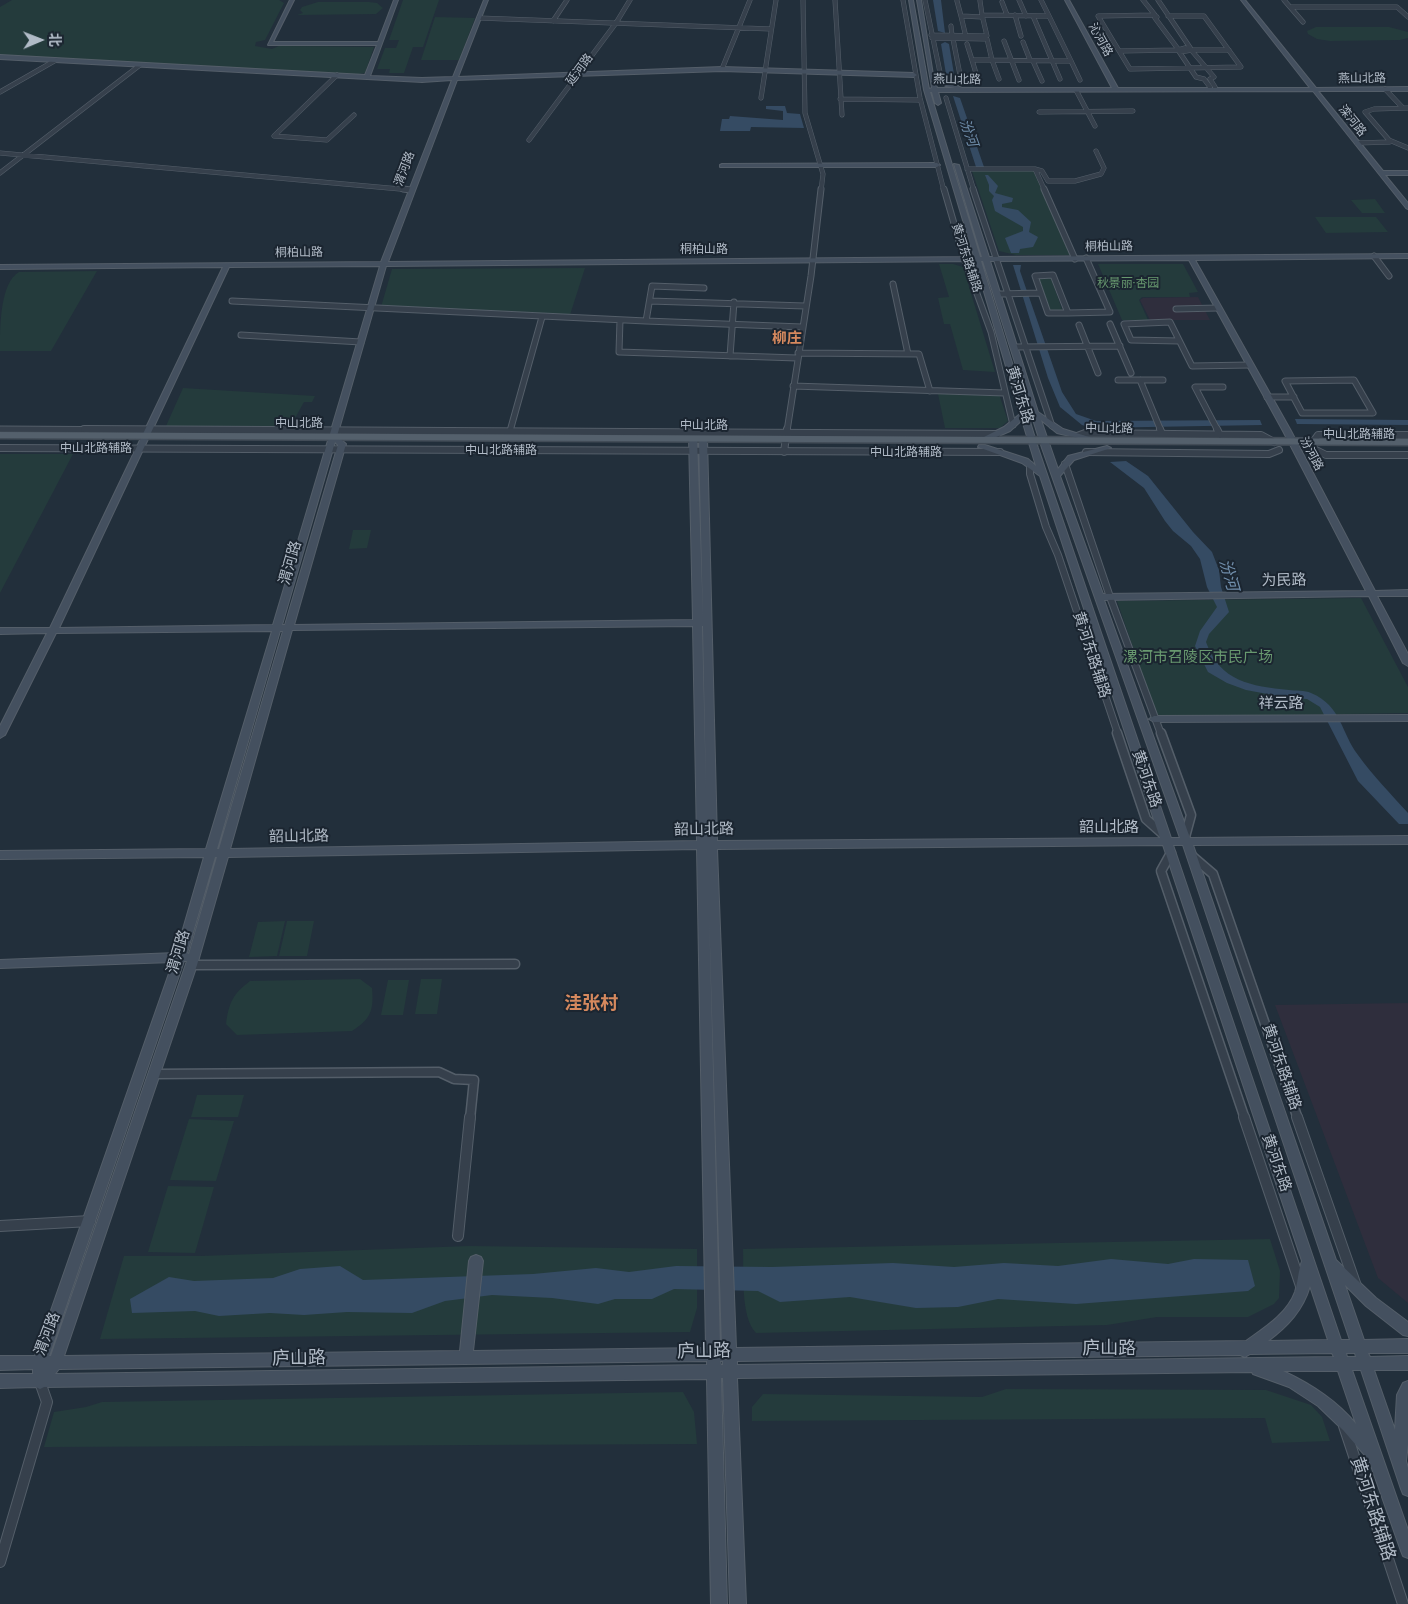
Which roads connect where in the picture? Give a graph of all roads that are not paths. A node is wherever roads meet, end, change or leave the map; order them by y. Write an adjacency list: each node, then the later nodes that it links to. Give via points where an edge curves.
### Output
1 (292, 0): 50 (street, via 270,44)
2 (396, 0): 50 (street)
3 (486, 0): 36 (street, 渭河路)
4 (567, 0): 38 (street)
5 (630, 0): 40 (street, 延河路)
6 (750, 0): 42 (street)
7 (776, 0): 43 (street)
8 (803, 0): 69 (street)
9 (835, 0): 70 (street)
10 (903, 0): 72 (street, 黄河东路辅路)
11 (911, 0): 91 (street, 黄河东路)
12 (920, 0): 74 (street, 黄河东路)
13 (926, 0): 46 (street)
14 (1019, 0): 31 (street)
15 (1042, 0): 33 (street)
16 (1067, 0): 88 (street, 沁河路)
17 (1142, 0): 34 (street)
18 (1158, 0): 35 (street)
19 (1243, 0): 87 (street, 滦河路)
20 (1284, 0): 25 (street)
21 (1356, 0): 26 (street)
22 (958, 1): 29 (street)
23 (980, 1): 30 (street)
24 (1002, 2): 27 (street)
25 (1290, 7): 26 (street); 39 (street)
26 (1368, 7): 37 (street, via 1397,7)
27 (1007, 15): 28 (street); 30 (street)
28 (1015, 15): 31 (street); 45 (street)
29 (961, 16): 30 (street); 44 (street)
30 (982, 16): 47 (street, via 986,36)
31 (1026, 16): 32 (street)
32 (1033, 16): 33 (street); 62 (street)
33 (1049, 16): 63 (street)
34 (1156, 16): 35 (street); 52 (street); 55 (street, via 1098,16)
35 (1168, 16): 53 (street); 54 (street, via 1204,16)
36 (479, 18): 38 (street); 76 (street, 渭河路)
37 (1408, 18)
38 (553, 21): 40 (street)
39 (1303, 22)
40 (616, 23): 42 (street); 73 (street, 延河路)
41 (951, 26): 47 (street)
42 (740, 28): 43 (street); 67 (street)
43 (771, 29): 68 (street)
44 (965, 34)
45 (1021, 36)
46 (932, 37): 47 (street); 84 (street)
47 (952, 37): 59 (street, via 987,39); 79 (street)
48 (1004, 41): 60 (street)
49 (1023, 42): 61 (street)
50 (380, 43): 75 (street)
51 (967, 44): 58 (street)
52 (1179, 50): 53 (street); 55 (street); 65 (street)
53 (1192, 50): 54 (street); 66 (street)
54 (1229, 50): 66 (street, via 1242,67)
55 (1119, 51): 65 (street, via 1130,69)
56 (0, 57): 57 (street)
57 (56, 60): 64 (street); 94 (street)
58 (972, 60): 59 (street); 80 (street)
59 (992, 60): 60 (street); 77 (street)
60 (1011, 60): 61 (street); 81 (street)
61 (1032, 60): 62 (street); 83 (street)
62 (1052, 60): 63 (street); 78 (street)
63 (1071, 61): 82 (street)
64 (140, 65): 71 (street); 113 (street)
65 (1190, 68): 66 (street); 85 (street, via 1196,77 1204,79)
66 (1207, 68): 85 (street, via 1214,77 1210,79)
67 (722, 69): 68 (street); 73 (street)
68 (766, 71): 69 (street); 95 (street)
69 (803, 72): 70 (street); 114 (street, via 805,113)
70 (838, 72): 72 (street); 97 (street)
71 (337, 75): 75 (street); 105 (street, via 274,136 328,140)
72 (914, 75): 90 (street, 黄河东路辅路)
73 (575, 76): 76 (street); 107 (street, 延河路)
74 (931, 76): 84 (street); 91 (street, 黄河东路)
75 (367, 77): 76 (street)
76 (455, 79): 122 (street, 渭河路)
77 (999, 79)
78 (1060, 79)
79 (961, 80)
80 (978, 80)
81 (1019, 80)
82 (1080, 80)
83 (1042, 81)
84 (942, 82): 92 (street)
85 (1212, 87): 87 (street, 燕山北路); 88 (street, 燕山北路)
86 (1408, 87): 87 (street, 燕山北路); 89 (street, 燕山北路)
87 (1313, 88): 88 (street, 燕山北路); 89 (street, 燕山北路); 109 (street, 滦河路)
88 (1116, 89): 92 (street, 燕山北路); 93 (street, 燕山北路)
89 (1385, 89): 100 (street)
90 (917, 90): 91 (street); 98 (street, 黄河东路辅路)
91 (932, 90): 92 (street, 燕山北路); 99 (street, 黄河东路); 131 (street, 黄河东路)
92 (966, 90): 93 (street, 燕山北路); 96 (street)
93 (1076, 90): 101 (street)
94 (0, 92)
95 (761, 98)
96 (946, 98): 99 (street); 117 (street, 黄河东路辅路)
97 (840, 99): 98 (street); 104 (street)
98 (920, 100): 115 (street, 黄河东路辅路)
99 (938, 106): 132 (street, 黄河东路)
100 (1406, 108): 108 (street, via 1365,112)
101 (1087, 111): 102 (street); 103 (street); 106 (street)
102 (1133, 111)
103 (1039, 112)
104 (842, 115)
105 (354, 116)
106 (1094, 126)
107 (529, 140)
108 (1390, 142): 109 (street); 110 (street, via 1398,148)
109 (1357, 143): 120 (street, 滦河路)
110 (1408, 148)
111 (1096, 151): 118 (street, via 1104,168 1101,174 1075,180 1048,181 1042,171)
112 (0, 153): 113 (street)
113 (21, 156): 119 (street); 122 (street)
114 (820, 165): 115 (street); 116 (street); 129 (street, via 823,174)
115 (937, 165): 130 (street, 黄河东路辅路)
116 (722, 166)
117 (967, 169): 118 (street); 133 (street, 黄河东路辅路)
118 (1036, 169): 128 (street)
119 (0, 173)
120 (1381, 173): 121 (street); 123 (street, 滦河路)
121 (1408, 173)
122 (411, 190): 134 (street, 渭河路)
123 (1408, 207)
124 (1374, 256): 125 (street, 桐柏山路); 127 (street, 桐柏山路); 137 (street)
125 (1408, 256)
126 (1086, 258): 127 (street, 桐柏山路); 128 (street, 桐柏山路); 150 (street, via 1110,312)
127 (1190, 258): 148 (street, 汾河路)
128 (1075, 259): 133 (street, 桐柏山路)
129 (813, 260): 130 (street, 桐柏山路); 134 (street, 桐柏山路); 146 (street)
130 (965, 260): 131 (street, 桐柏山路); 177 (street, 黄河东路辅路, via 992,334)
131 (978, 260): 132 (street, 桐柏山路); 180 (street, 黄河东路)
132 (988, 260): 133 (street, 桐柏山路); 141 (street, 黄河东路)
133 (997, 260): 142 (street, 黄河东路辅路)
134 (384, 263): 135 (street, 桐柏山路); 147 (street, 渭河路)
135 (227, 265): 136 (street, 桐柏山路); 192 (street)
136 (0, 267)
137 (1389, 276)
138 (893, 284): 165 (street)
139 (704, 288): 143 (street, via 652,286)
140 (1041, 293): 142 (street); 150 (street, via 1048,313); 150 (street, via 1035,276 1053,275)
141 (998, 294): 142 (street); 163 (street, 黄河东路)
142 (1008, 294): 164 (street, 黄河东路辅路)
143 (650, 300): 145 (street); 153 (street)
144 (232, 301): 147 (street)
145 (734, 302): 146 (street); 154 (street)
146 (805, 306): 157 (street)
147 (371, 308): 151 (street); 160 (street, 渭河路)
148 (1218, 308): 149 (street); 168 (street, 汾河路)
149 (1176, 309)
150 (1068, 313)
151 (542, 317): 152 (street); 185 (street)
152 (620, 320): 153 (street); 166 (street, via 619,352)
153 (646, 320): 154 (street)
154 (732, 324): 157 (street); 166 (street)
155 (1110, 324): 162 (street)
156 (1079, 325): 161 (street)
157 (802, 328): 167 (street)
158 (241, 335): 160 (street)
159 (1180, 341): 159 (street, via 1131,340 1124,324 1170,322); 168 (street, via 1192,366)
160 (361, 342): 196 (street, 渭河路)
161 (1087, 346): 162 (street); 164 (street); 169 (street)
162 (1120, 346): 170 (street)
163 (1015, 347): 164 (street); 181 (street, 黄河东路)
164 (1026, 347): 183 (street, 黄河东路辅路)
165 (908, 354): 167 (street); 176 (street, via 919,354)
166 (730, 356): 167 (street)
167 (797, 356): 174 (street)
168 (1250, 366): 178 (street, 汾河路)
169 (1098, 373)
170 (1132, 373)
171 (1118, 380): 172 (street)
172 (1140, 380): 173 (street); 186 (street)
173 (1163, 380)
174 (793, 386): 176 (street); 194 (street)
175 (1223, 387): 189 (street, via 1195,387)
176 (930, 391): 177 (street)
177 (1005, 393): 182 (street, 黄河东路辅路)
178 (1267, 397): 179 (street); 203 (street, 汾河路)
179 (1294, 397): 179 (street, via 1302,413 1373,413 1354,380 1285,381)
180 (1025, 414): 182 (street); 198 (street, 黄河东路)
181 (1037, 414): 183 (street); 199 (street, 黄河东路)
182 (1013, 425): 187 (street)
183 (1052, 426): 191 (street)
184 (0, 429): 192 (street, 中山北路辅路)
185 (510, 431): 194 (street, 中山北路辅路); 196 (street, 中山北路辅路)
186 (1161, 431): 189 (street); 191 (street, via 1085,433)
187 (997, 434): 194 (street, 中山北路辅路); 197 (street)
188 (0, 435): 192 (main road, 中山北路)
189 (1220, 435): 202 (street, via 1261,435)
190 (1408, 435): 204 (street, 中山北路辅路, via 1318,435)
191 (1077, 436): 201 (street)
192 (144, 439): 193 (main road, 中山北路); 196 (main road, 中山北路); 196 (street, 中山北路辅路); 205 (street, 中山北路辅路); 219 (street)
193 (0, 442)
194 (786, 442): 197 (main road, 中山北路); 200 (main road, 中山北路); 207 (street, 中山北路辅路)
195 (1408, 442): 204 (main road, 中山北路)
196 (336, 443): 200 (main road, 中山北路); 218 (street, 渭河路)
197 (982, 444): 198 (main road, 中山北路); 207 (street)
198 (1033, 444): 199 (main road, 中山北路); 213 (street, 黄河东路)
199 (1045, 444): 201 (main road, 中山北路); 212 (street, 黄河东路)
200 (698, 445): 217 (street)
201 (1106, 445): 202 (main road, 中山北路); 208 (street)
202 (1276, 446): 203 (main road, 中山北路); 208 (street, via 1269,454)
203 (1294, 446): 204 (main road, 中山北路); 215 (street, 汾河路)
204 (1314, 446): 206 (main road, 中山北路); 209 (street, 中山北路辅路, via 1326,454)
205 (0, 448)
206 (1408, 450)
207 (1003, 452): 211 (street)
208 (1086, 452): 210 (street)
209 (1408, 455)
210 (1065, 464): 212 (street); 216 (street)
211 (1030, 465): 213 (street); 228 (street, 黄河东路辅路, via 1046,527 1146,819)
212 (1057, 475): 216 (street, 黄河东路)
213 (1044, 476): 228 (street, 黄河东路)
214 (1408, 593): 215 (street, 为民路)
215 (1371, 594): 216 (street, 为民路); 221 (street, 汾河路)
216 (1105, 597): 223 (street); 225 (street, 黄河东路)
217 (702, 623): 218 (street); 227 (street)
218 (283, 628): 219 (street); 229 (street, 渭河路)
219 (53, 630): 220 (street); 224 (street)
220 (0, 631)
221 (1408, 663)
222 (1408, 718): 223 (street, 祥云路)
223 (1154, 719): 225 (street, via 1191,815)
224 (0, 735)
225 (1185, 840): 226 (street, 韶山北路); 228 (street, 韶山北路); 230 (street, 黄河东路)
226 (1408, 840)
227 (706, 845): 228 (street, 韶山北路); 229 (street, 韶山北路); 250 (street); 251 (street)
228 (1168, 845): 240 (street, 黄河东路); 243 (street, via 1161,871)
229 (217, 853): 231 (street, 韶山北路); 232 (street, 渭河路); 233 (street, 渭河路)
230 (1190, 854): 242 (street, 黄河东路); 244 (street, 黄河东路辅路, via 1213,874)
231 (0, 855)
232 (180, 957): 233 (street); 234 (street); 237 (street, 渭河路)
233 (192, 961): 235 (street); 236 (street, 渭河路)
234 (0, 964)
235 (515, 964)
236 (155, 1074): 239 (street, via 439,1072 454,1080 474,1080); 255 (street, 渭河路)
237 (90, 1221): 238 (street); 254 (street, 渭河路)
238 (0, 1226)
239 (458, 1236)
240 (1308, 1258): 243 (street); 247 (street, 黄河东路)
241 (476, 1260): 252 (street)
242 (1331, 1261): 244 (street); 248 (street, 黄河东路)
243 (1302, 1290): 249 (street, via 1286,1321)
244 (1358, 1290): 245 (street)
245 (1408, 1330)
246 (1408, 1346): 248 (street, 庐山路)
247 (1338, 1348): 248 (street, 庐山路); 249 (street, 庐山路); 258 (street, 黄河东路)
248 (1360, 1348): 257 (street, 黄河东路)
249 (1245, 1350): 251 (street, 庐山路)
250 (714, 1353): 251 (street, 庐山路); 252 (street, 庐山路); 260 (street)
251 (729, 1353): 261 (street)
252 (466, 1357): 255 (street, 庐山路)
253 (0, 1362): 254 (street, 庐山路)
254 (40, 1362): 255 (street, 庐山路); 263 (street, 渭河路)
255 (55, 1363): 263 (street, 渭河路)
256 (1408, 1363): 257 (street, 庐山路)
257 (1366, 1364): 258 (street, 庐山路); 268 (street, 黄河东路)
258 (1343, 1365): 259 (street, 庐山路); 269 (street, 黄河东路)
259 (1248, 1366): 261 (street, 庐山路); 266 (street, via 1302,1387)
260 (714, 1370): 261 (street, 庐山路); 263 (street, 庐山路); 273 (street)
261 (730, 1371): 274 (street)
262 (0, 1382): 263 (street, 庐山路)
263 (40, 1382): 272 (street, via 48,1402)
264 (1408, 1388): 265 (street, via 1404,1395)
265 (1403, 1413): 267 (street); 268 (street)
266 (1340, 1414): 269 (street); 275 (street, 黄河东路辅路)
267 (1408, 1428)
268 (1400, 1464): 270 (street, 黄河东路)
269 (1379, 1465): 271 (street, 黄河东路)
270 (1408, 1489)
271 (1408, 1551)
272 (0, 1562)
273 (719, 1604)
274 (738, 1604)
275 (1403, 1604)

